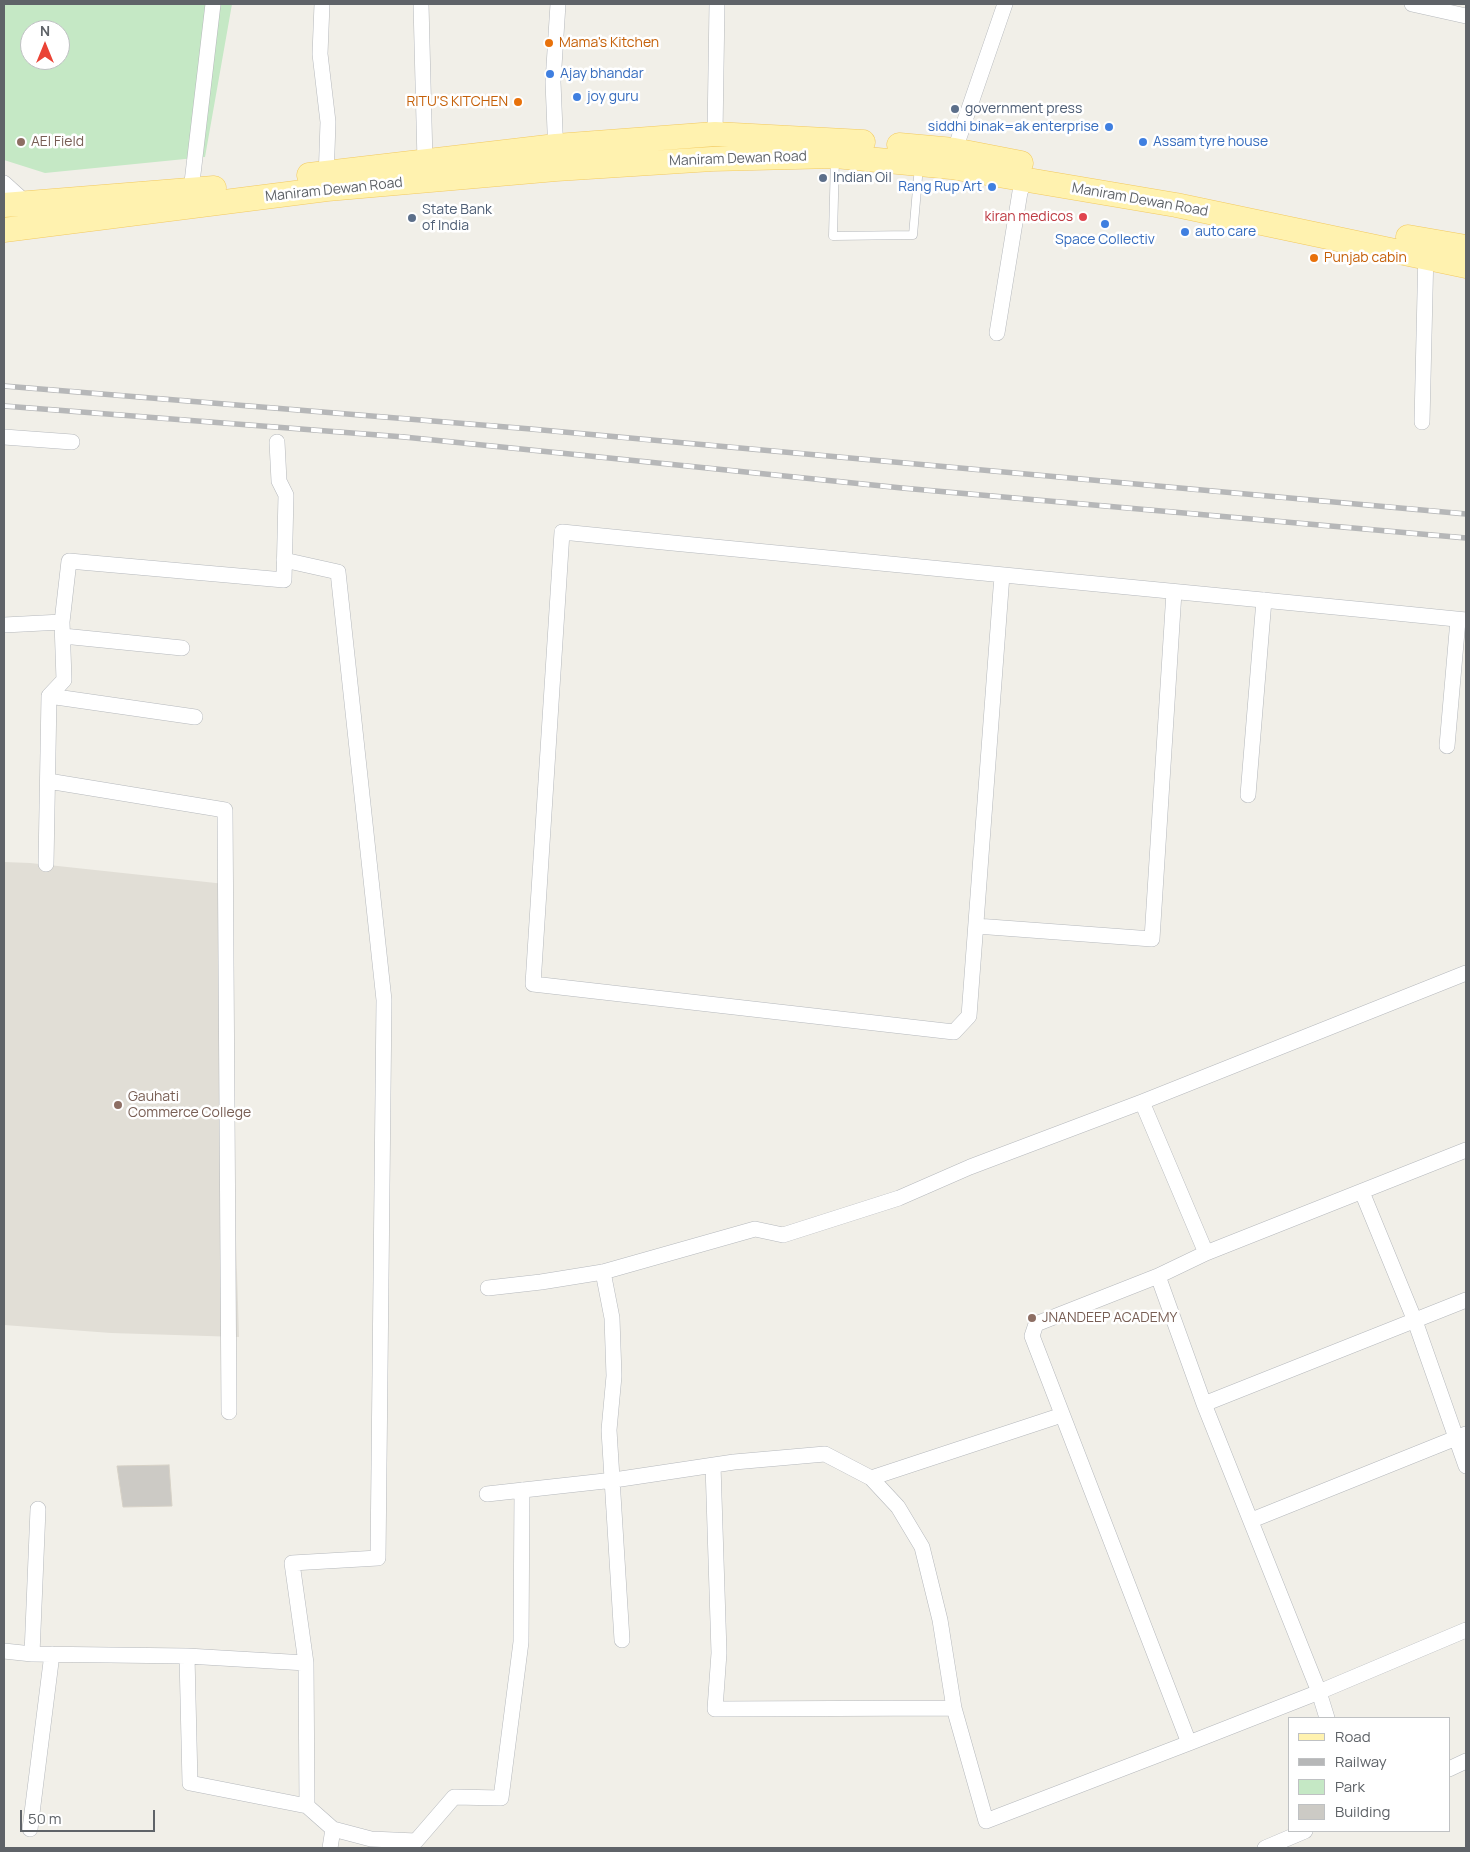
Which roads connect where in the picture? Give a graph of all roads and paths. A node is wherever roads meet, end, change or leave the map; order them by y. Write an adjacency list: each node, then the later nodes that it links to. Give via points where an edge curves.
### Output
1 (213, 4): 18 (street)
2 (322, 4): 16 (street, via 320,54 328,122)
3 (422, 4): 14 (street)
4 (558, 4): 12 (street, via 553,82)
5 (717, 4): 9 (street)
6 (1005, 4): 13 (street)
7 (1412, 4): 8 (street)
8 (1466, 16)
9 (715, 134): 10 (main road, Maniram Dewan Road); 12 (main road, Maniram Dewan Road)
10 (920, 155): 11 (main road, Maniram Dewan Road); 11 (lane, via 913,235 833,236); 13 (main road, Maniram Dewan Road)
11 (835, 156): 12 (main road, Maniram Dewan Road)
12 (556, 158): 14 (main road, Maniram Dewan Road); 16 (main road, Maniram Dewan Road)
13 (952, 158): 15 (main road, Maniram Dewan Road); 22 (main road, Maniram Dewan Road, via 1024,164 1175,189)
14 (425, 161): 16 (main road, Maniram Dewan Road)
15 (1026, 180): 22 (main road, Maniram Dewan Road); 24 (street, via 1020,192)
16 (327, 181): 18 (main road, Maniram Dewan Road); 20 (main road, Maniram Dewan Road)
17 (4, 183): 19 (street)
18 (192, 191): 19 (main road, Maniram Dewan Road)
19 (14, 204): 20 (street)
20 (15, 228)
21 (1466, 247): 22 (main road, Maniram Dewan Road)
22 (1426, 249): 23 (main road, Maniram Dewan Road); 25 (street)
23 (1466, 266)
24 (997, 333)
25 (1422, 422)
26 (4, 437): 27 (street)
27 (72, 442)
28 (277, 442): 29 (street, via 279,481 286,495)
29 (284, 560): 35 (street, via 284,580 69,561); 72 (street, via 338,572 384,1000 378,1558 292,1563)
30 (1002, 575): 31 (street); 43 (street); 43 (street, via 562,532 533,984 954,1032 969,1016)
31 (1174, 592): 32 (street); 43 (street, via 1152,939)
32 (1264, 600): 33 (street); 41 (street)
33 (1462, 620): 39 (street)
34 (4, 625): 35 (street)
35 (62, 629): 36 (street); 37 (street, via 64,680)
36 (182, 648)
37 (49, 696): 38 (street); 40 (street)
38 (195, 717)
39 (1447, 746)
40 (48, 780): 42 (street); 55 (street, via 225,810)
41 (1248, 795)
42 (46, 864)
43 (976, 926)
44 (1466, 973): 45 (street)
45 (1142, 1102): 48 (street); 49 (street, via 970,1167 899,1198 792,1232 783,1234 755,1229)
46 (1466, 1150): 47 (street)
47 (1362, 1192): 48 (street); 53 (street)
48 (1206, 1253): 50 (street)
49 (603, 1272): 51 (street); 61 (street, via 612,1318 614,1376 610,1430)
50 (1158, 1276): 54 (street); 56 (street, via 1036,1324 1032,1336)
51 (488, 1288)
52 (1466, 1300): 53 (street)
53 (1416, 1321): 54 (street); 57 (street)
54 (1204, 1404): 65 (street)
55 (229, 1412)
56 (1062, 1415): 60 (street); 76 (street)
57 (1461, 1436): 59 (street); 65 (street)
58 (713, 1465): 60 (street, via 825,1454); 61 (street); 74 (street, via 719,1653 715,1710)
59 (1466, 1466)
60 (871, 1478): 74 (street, via 898,1507 922,1547 940,1620)
61 (614, 1480): 62 (street); 67 (street)
62 (522, 1490): 63 (street); 81 (street, via 520,1642 501,1798 454,1797 416,1841 371,1839)
63 (487, 1494)
64 (38, 1509): 69 (street)
65 (1252, 1520): 73 (street)
66 (1466, 1630): 73 (street)
67 (622, 1640)
68 (4, 1651): 69 (street)
69 (32, 1654): 70 (street)
70 (52, 1654): 71 (street); 80 (street)
71 (188, 1656): 72 (street); 79 (street, via 190,1783)
72 (306, 1663): 79 (street)
73 (1319, 1692): 75 (street); 76 (street)
74 (954, 1708): 76 (street, via 986,1822)
75 (1327, 1717)
76 (1189, 1743)
77 (1466, 1761): 78 (street)
78 (1450, 1768)
79 (307, 1806): 81 (street)
80 (30, 1829)
81 (333, 1829): 83 (street)
82 (1303, 1832): 84 (street)
83 (330, 1848)
84 (1265, 1848)

